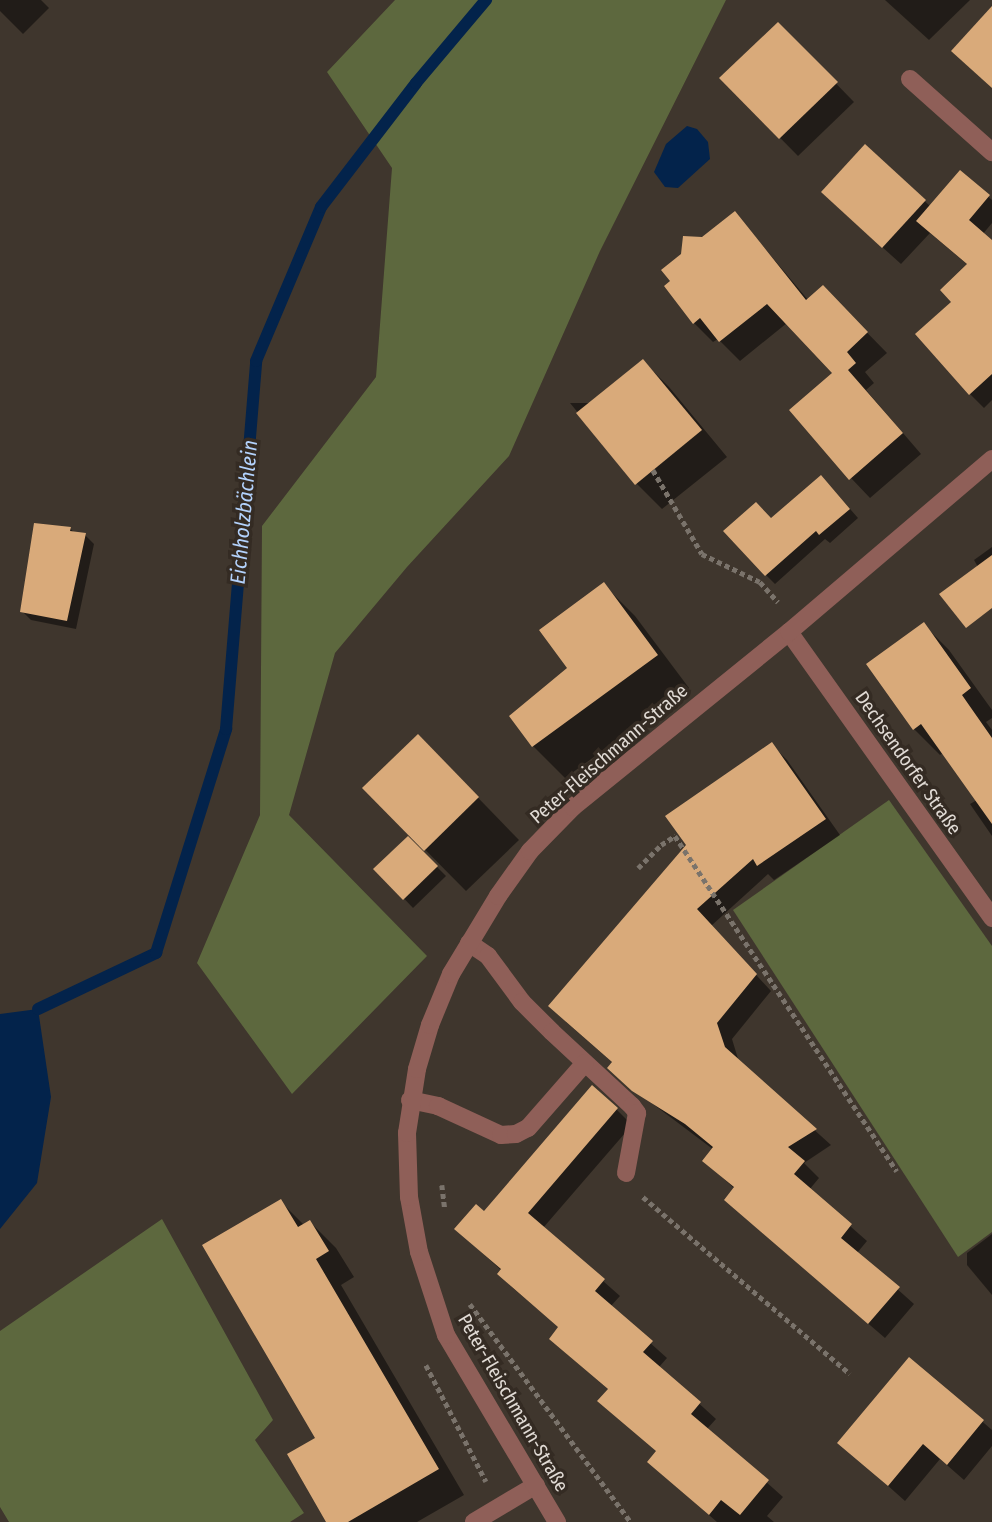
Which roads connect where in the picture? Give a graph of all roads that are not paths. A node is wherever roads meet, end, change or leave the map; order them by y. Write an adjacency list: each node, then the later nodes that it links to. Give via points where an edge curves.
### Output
1 (910, 79): 2 (street)
2 (992, 152)
3 (992, 459): 4 (street, Peter-Fleischmann-Straße)
4 (794, 628): 5 (street, Dechsendorfer Straße); 6 (street, Peter-Fleischmann-Straße, via 573,807 530,851)
5 (992, 918)
6 (469, 943): 7 (street, via 488,956 522,1002); 8 (street, Peter-Fleischmann-Straße, via 430,1025)
7 (585, 1063): 8 (street, via 528,1128 516,1134 501,1135 438,1106); 9 (street, via 637,1113)
8 (410, 1100): 10 (street, Peter-Fleischmann-Straße, via 409,1197 419,1252 446,1335)
9 (626, 1173)
10 (536, 1485): 11 (street); 12 (street, Peter-Fleischmann-Straße)
11 (474, 1522)
12 (557, 1522)

